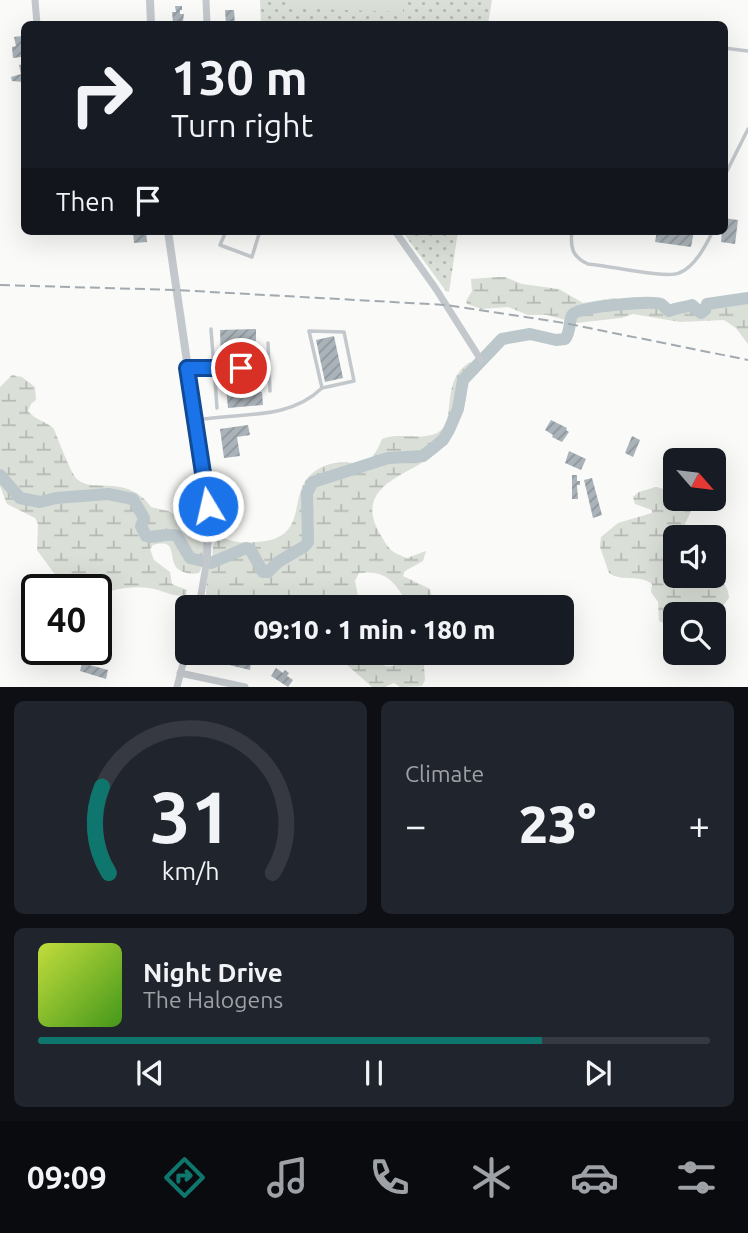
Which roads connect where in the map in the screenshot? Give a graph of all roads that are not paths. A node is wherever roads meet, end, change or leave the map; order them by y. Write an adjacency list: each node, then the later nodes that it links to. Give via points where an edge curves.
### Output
1 (35, 0): 4 (street)
2 (150, 0): 5 (street)
3 (206, 0): 6 (street)
4 (37, 21)
5 (151, 21)
6 (207, 21)
7 (728, 48): 8 (lane)
8 (748, 51)
9 (748, 129): 10 (lane)
10 (728, 169)
11 (169, 235): 20 (street)
12 (224, 235): 13 (lane, via 220,245 252,257)
13 (259, 235)
14 (398, 235): 19 (street)
15 (572, 235): 16 (lane, via 572,249 587,264 671,275 685,270)
16 (711, 235)
17 (211, 329): 21 (lane)
18 (268, 343): 22 (lane)
19 (481, 360)
20 (187, 368): 21 (lane); 26 (street)
21 (214, 368): 22 (lane); 25 (lane)
22 (269, 368): 24 (lane)
23 (322, 388): 23 (lane, via 309,331 344,332 354,381); 26 (lane, via 272,414)
24 (270, 391)
25 (217, 408)
26 (195, 421): 27 (street, via 208,506)
27 (207, 562): 28 (street)
28 (202, 595)
29 (182, 665): 30 (street)
30 (180, 673): 31 (street); 32 (street)
31 (177, 687)
32 (244, 687)

